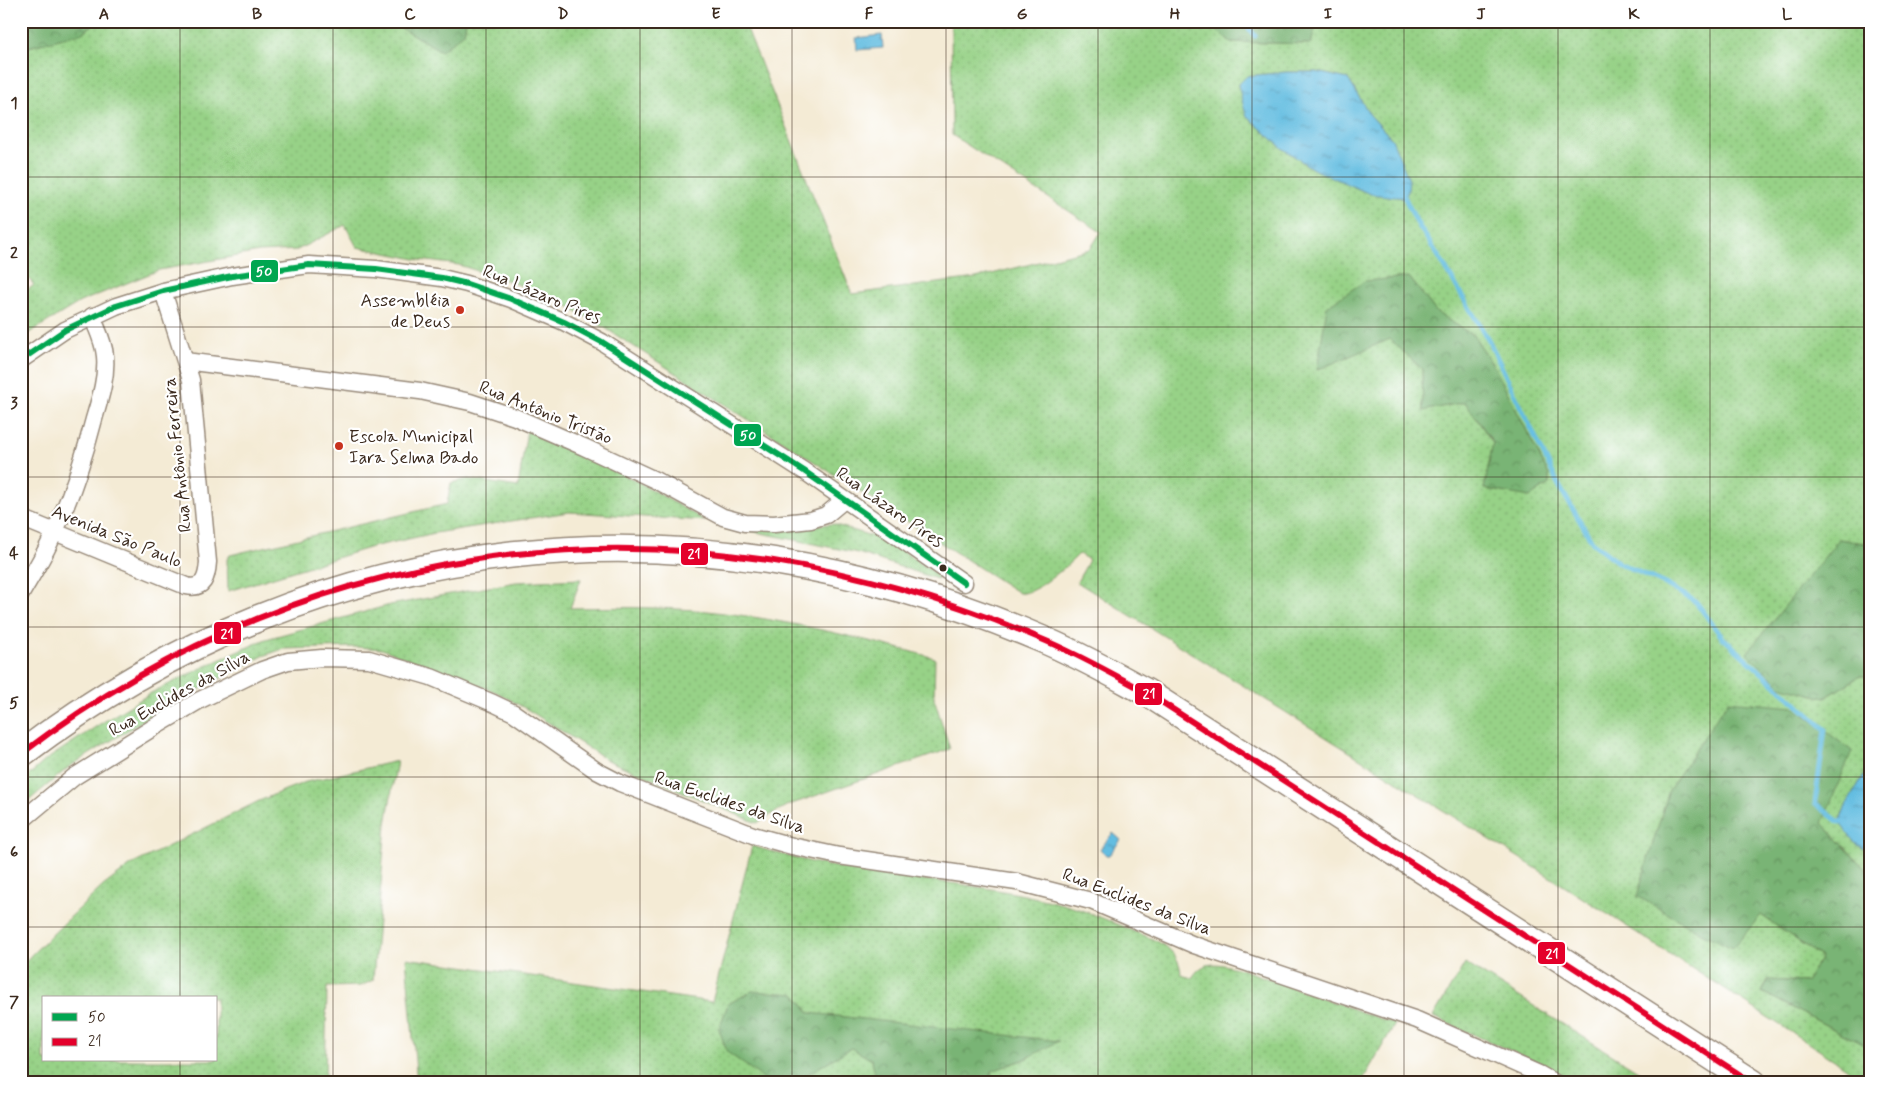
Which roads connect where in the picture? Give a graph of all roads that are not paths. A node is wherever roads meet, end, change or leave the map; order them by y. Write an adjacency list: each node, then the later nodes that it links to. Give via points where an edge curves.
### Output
1 (163, 291): 2 (street, Rua Lázaro Pires); 4 (street, Rua Antônio Ferreira); 5 (street, Rua Lázaro Pires, via 232,276 309,265 406,272 467,284 534,308 602,342)
2 (92, 316): 3 (street, Rua Lázaro Pires); 7 (street, via 104,348 104,382 86,448)
3 (21, 360)
4 (185, 361): 5 (street, Rua Antônio Tristão, via 420,391 470,402 584,447 723,517 745,523 811,520 826,514); 9 (street, Rua Antônio Ferreira, via 192,389 208,562 206,578)
5 (844, 500): 8 (street, Rua Lázaro Pires)
6 (21, 518): 7 (street, Avenida São Paulo)
7 (54, 532): 9 (street, Avenida São Paulo, via 186,586); 10 (street)
8 (964, 583)
9 (199, 586)
10 (21, 594)
11 (21, 754): 14 (main road, via 65,722 199,644 259,616 385,576 506,554 581,549 647,548 778,560 936,599 1039,637 1116,676)
12 (21, 821): 13 (street, Rua Euclides da Silva, via 74,777 200,700 262,670 288,661 369,659 431,678 493,703 514,713 620,783 752,834 839,856 1017,882 1091,901 1194,945 1417,1020)
13 (1555, 1083)
14 (1753, 1083)

